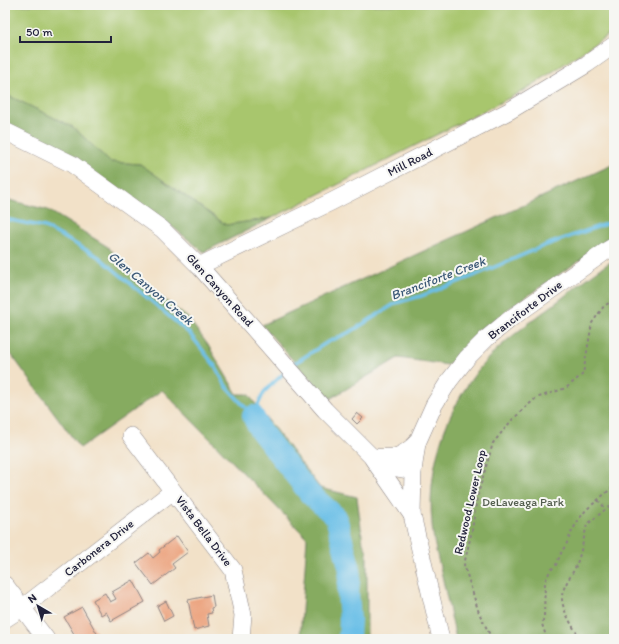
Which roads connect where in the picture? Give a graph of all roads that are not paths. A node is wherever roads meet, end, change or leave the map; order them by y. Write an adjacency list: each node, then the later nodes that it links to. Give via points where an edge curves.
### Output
1 (614, 45): 4 (street, Mill Road, via 509,111)
2 (5, 131): 4 (street, Glen Canyon Road, via 72,164 162,229)
3 (614, 246): 6 (street, Branciforte Drive, via 510,319 467,358 434,405)
4 (199, 266): 7 (street, Glen Canyon Road, via 325,410)
5 (131, 436): 9 (street, Vista Bella Drive)
6 (417, 443): 7 (street, via 404,454 390,459); 8 (street, Branciforte Drive)
7 (372, 457): 8 (street, Glen Canyon Road, via 392,467); 10 (street)
8 (413, 471): 10 (street, Branciforte Drive)
9 (173, 491): 12 (street, Carbonera Drive); 15 (street, Vista Bella Drive, via 233,570 243,615)
10 (412, 515): 16 (street, Branciforte Drive)
11 (5, 585): 12 (street)
12 (22, 608): 13 (street, Carbonera Drive); 14 (street)
13 (5, 619)
14 (46, 639)
15 (241, 639)
16 (441, 639)

